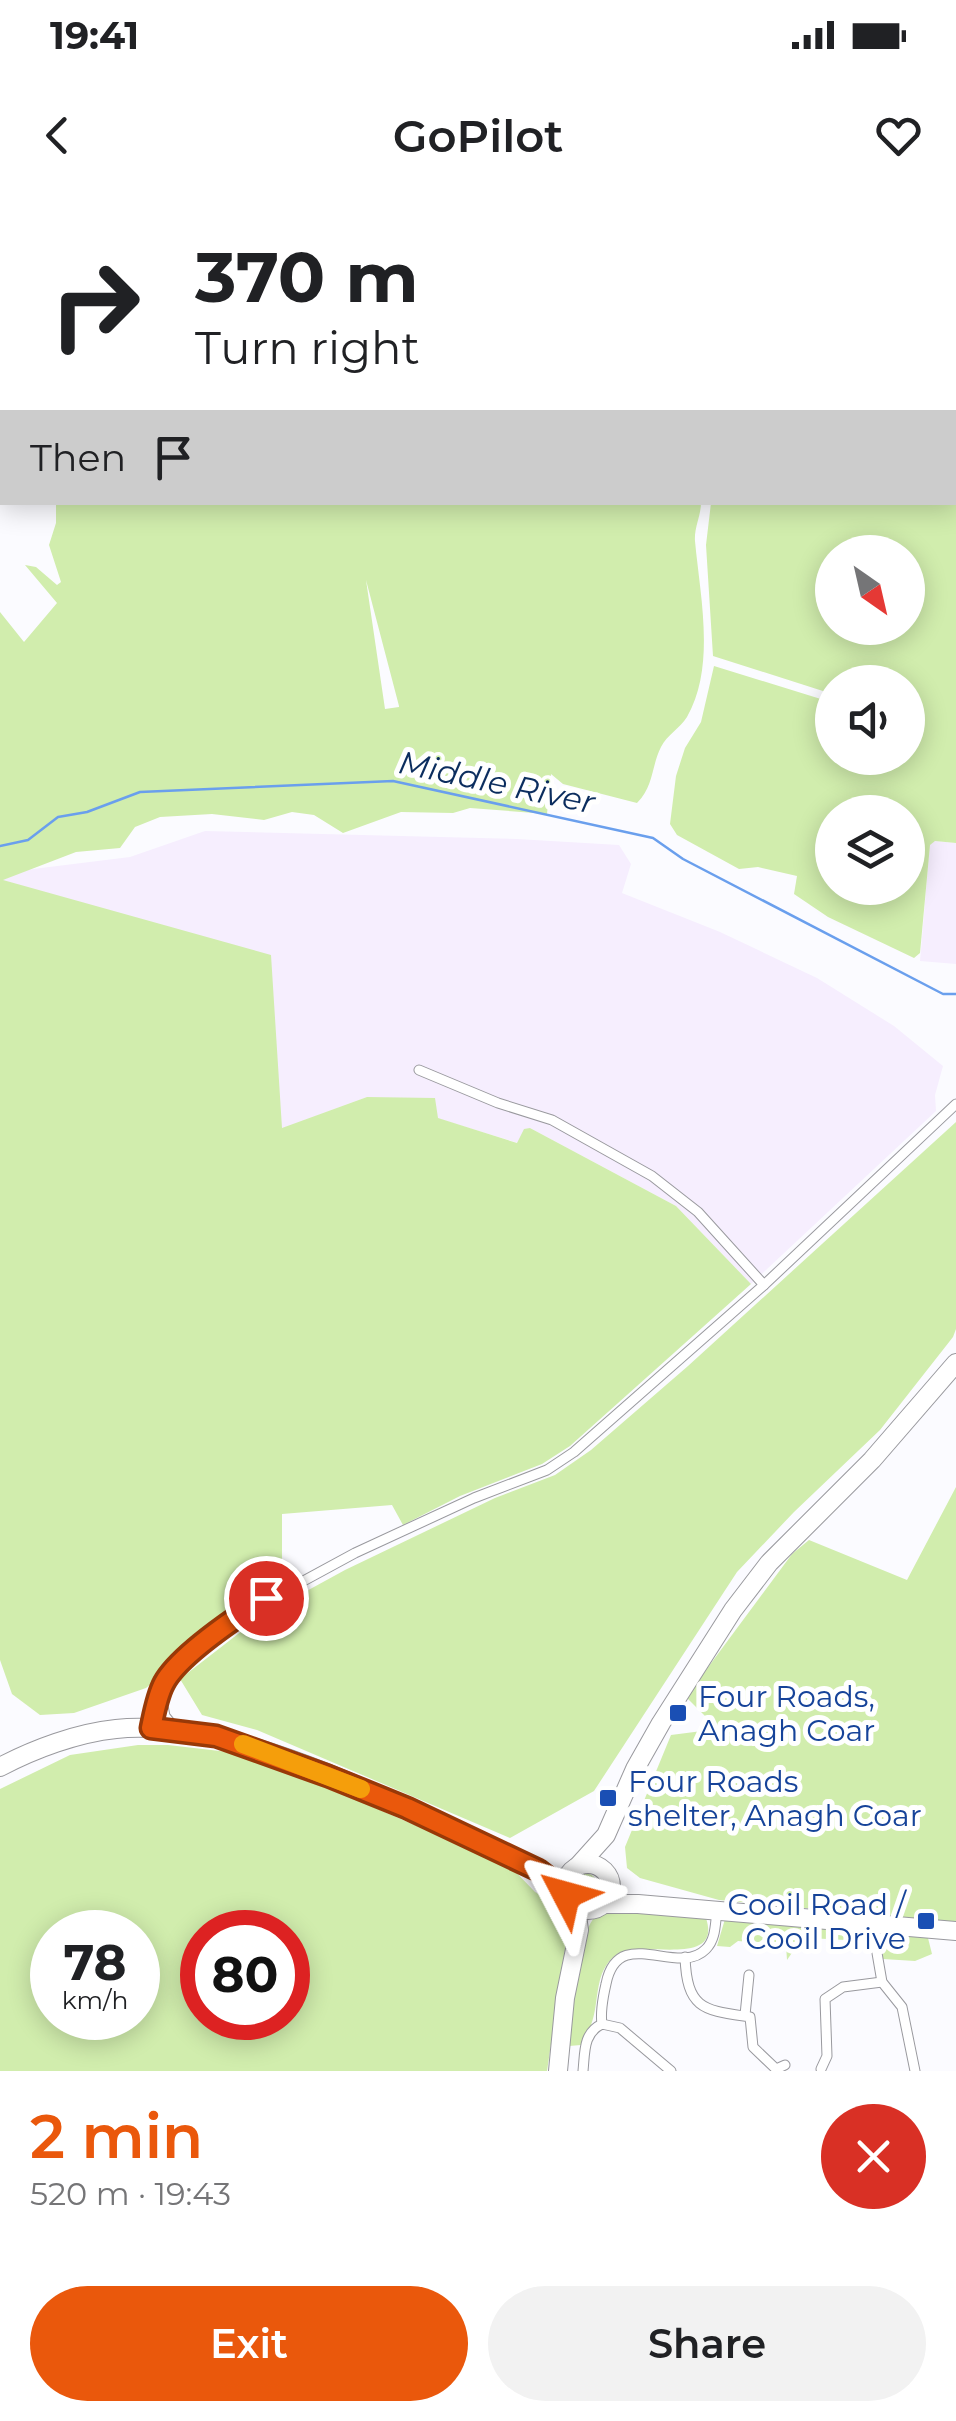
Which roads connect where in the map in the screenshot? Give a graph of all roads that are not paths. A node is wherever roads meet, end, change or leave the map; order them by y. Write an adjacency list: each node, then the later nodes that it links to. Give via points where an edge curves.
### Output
1 (420, 1070): 3 (street, via 552,1120 652,1176 698,1212)
2 (956, 1104): 3 (street)
3 (764, 1285): 5 (street, via 574,1452 266,1598 173,1671)
4 (956, 1363): 9 (highway, via 733,1610 635,1769)
5 (160, 1693): 6 (street); 7 (street, via 168,1722)
6 (151, 1728): 7 (highway); 8 (highway, via 74,1738)
7 (179, 1732): 11 (highway, via 251,1746)
8 (0, 1767)
9 (606, 1835): 10 (highway); 12 (highway)
10 (576, 1867): 11 (highway); 12 (highway, via 594,1864); 13 (highway)
11 (538, 1870): 13 (highway)
12 (610, 1881): 14 (highway); 15 (highway)
13 (564, 1890): 15 (highway)
14 (638, 1904): 15 (highway); 16 (highway)
15 (592, 1907): 26 (highway, via 579,1930)
16 (717, 1911): 17 (highway); 19 (street, via 711,1942)
17 (872, 1924): 18 (highway); 21 (street)
18 (956, 1931)
19 (685, 1958): 22 (street, via 686,1985 697,2001); 23 (street, via 639,1953 616,1963 607,1979)
20 (749, 1976): 22 (street)
21 (882, 1982): 25 (street, via 843,1986 826,1999); 29 (street, via 902,2006)
22 (745, 2016): 24 (street, via 753,2020 753,2047 760,2056 776,2069)
23 (602, 2024): 27 (street, via 586,2042); 28 (street, via 620,2028)
24 (785, 2065)
25 (821, 2069)
26 (558, 2071)
27 (582, 2071)
28 (671, 2071)
29 (915, 2071)

